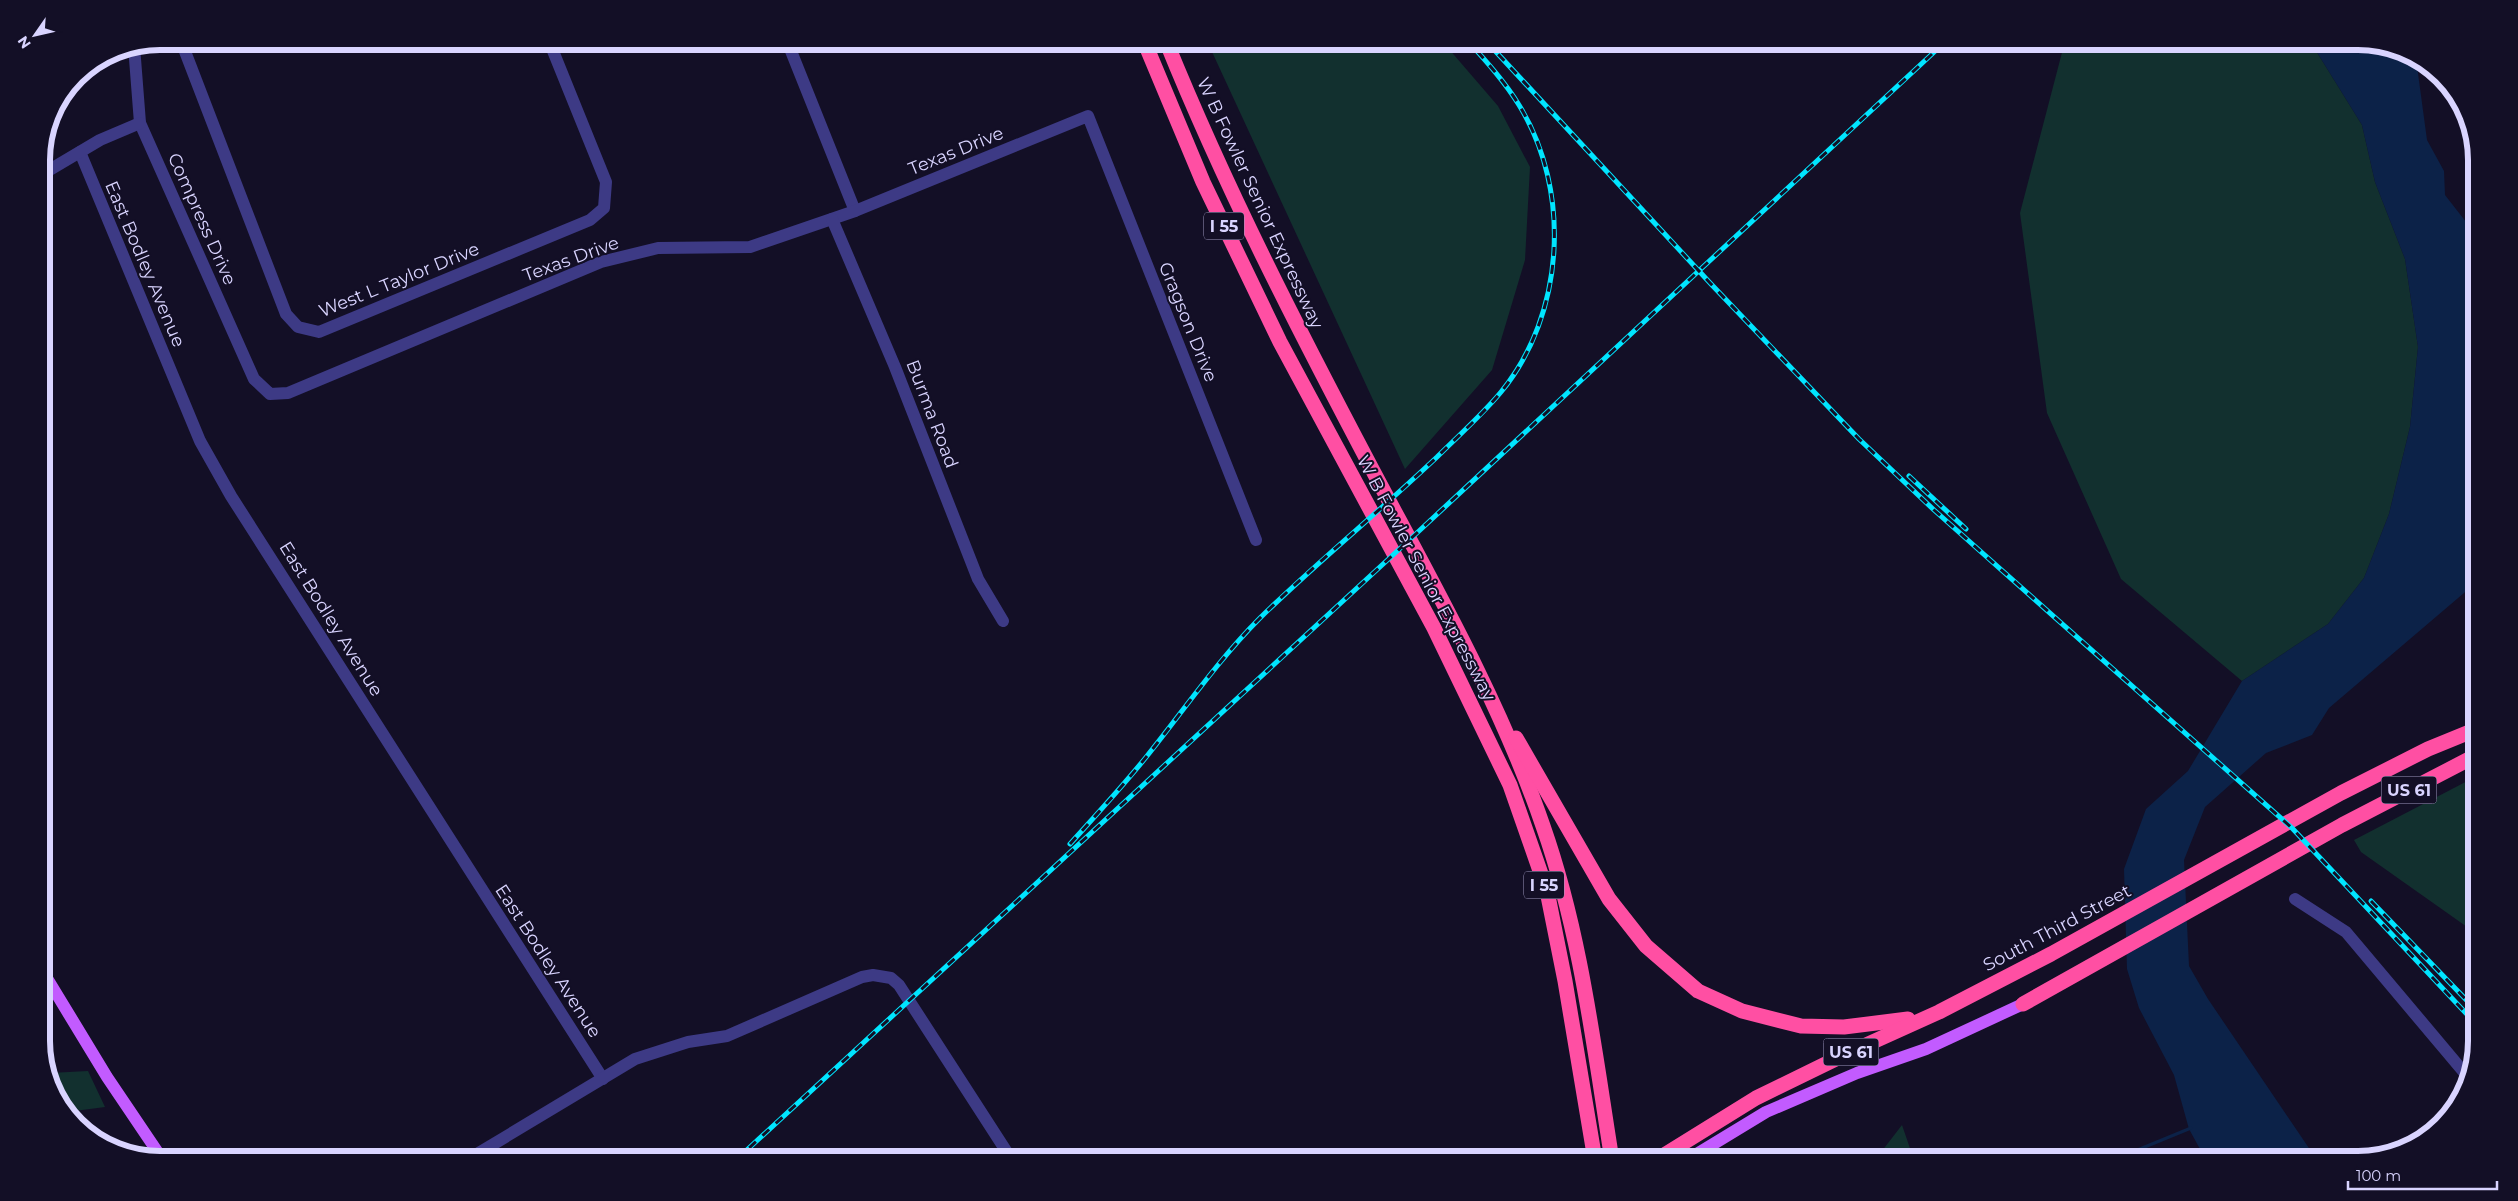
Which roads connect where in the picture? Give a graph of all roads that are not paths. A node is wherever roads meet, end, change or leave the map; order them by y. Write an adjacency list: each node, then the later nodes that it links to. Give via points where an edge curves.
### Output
1 (184, 50): 2 (street, West L Taylor Drive, via 286,314 298,327 319,332 590,220 604,208 606,182)
2 (553, 50)
3 (791, 50): 11 (street)
4 (1148, 50): 28 (highway, W B Fowler Senior Expressway / I 55, via 1203,182 1280,342 1434,628 1510,785 1547,892)
5 (1170, 50): 16 (highway, W B Fowler Senior Expressway / I 55, via 1218,166 1278,291)
6 (135, 53): 8 (street, Compress Drive)
7 (1088, 116): 11 (street, Texas Drive); 14 (street, Gragson Drive)
8 (140, 123): 9 (street); 13 (street, Compress Drive, via 254,379)
9 (80, 152): 10 (street); 24 (street, East Bodley Avenue, via 200,441 231,496)
10 (50, 170)
11 (855, 211): 12 (street, Texas Drive)
12 (832, 219): 13 (street, Texas Drive, via 750,247 658,248 601,262 288,393); 15 (street, Burma Road, via 895,367 978,580)
13 (270, 394)
14 (1256, 540)
15 (1003, 621)
16 (1490, 694): 22 (highway, via 1609,899 1646,946 1698,992 1742,1011 1801,1026 1844,1028 1891,1023); 29 (highway, W B Fowler Senior Expressway / I 55, via 1544,827 1580,959)
17 (2468, 733): 22 (highway, South Third Street / US 61, via 2341,793 2051,954)
18 (2468, 760): 21 (highway, US 61, via 2342,825)
19 (2295, 899): 23 (street, via 2346,932)
20 (50, 983): 25 (main road)
21 (2023, 1004): 31 (main road, US 61, via 1926,1049 1857,1073 1766,1112)
22 (1939, 1012): 30 (highway, South Third Street / US 61, via 1756,1098)
23 (2463, 1071)
24 (603, 1079): 26 (street); 27 (street, via 635,1058 688,1042 727,1036 847,982 872,975 891,978 925,1022)
25 (157, 1151)
26 (482, 1151)
27 (1006, 1151)
28 (1593, 1151)
29 (1611, 1151)
30 (1671, 1151)
31 (1702, 1151)

